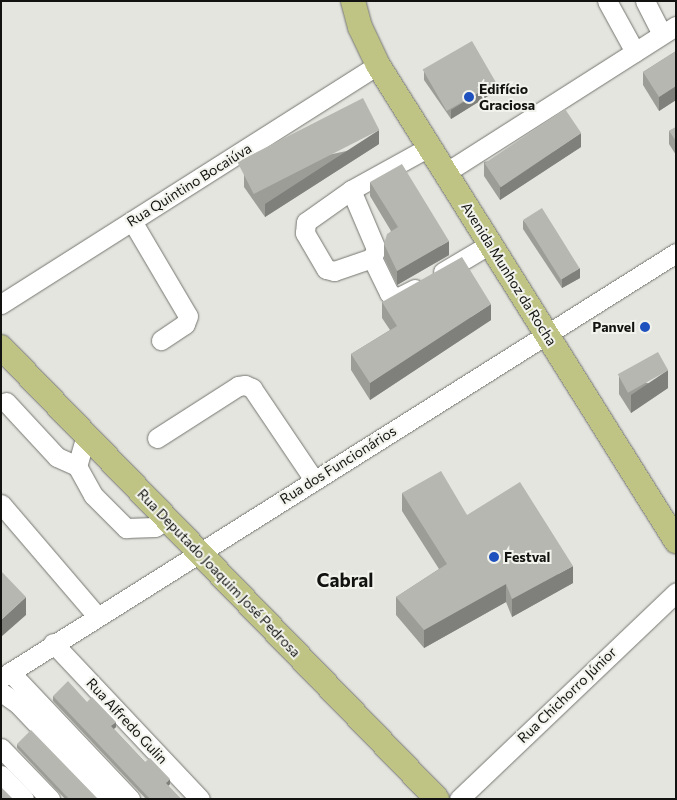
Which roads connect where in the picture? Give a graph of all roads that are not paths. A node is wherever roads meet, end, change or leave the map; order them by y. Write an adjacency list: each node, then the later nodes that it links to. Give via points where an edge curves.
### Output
1 (353, 1): 6 (main road, Avenida Munhoz da Rocha, via 360,27)
2 (607, 1): 5 (street)
3 (645, 1): 4 (street)
4 (669, 30): 5 (street)
5 (635, 52): 8 (street)
6 (378, 65): 7 (main road, Avenida Munhoz da Rocha); 10 (street, Rua Quintino Bocaiúva)
7 (429, 147): 8 (main road, Avenida Munhoz da Rocha); 9 (street)
8 (445, 173): 11 (main road, Avenida Munhoz da Rocha)
9 (352, 190): 13 (street, via 377,245); 13 (street, via 306,222 305,233 326,269 341,271)
10 (132, 222): 14 (street, Rua Quintino Bocaiúva); 16 (street, via 188,316 185,324)
11 (490, 244): 13 (street, via 397,298 389,293); 15 (main road, Avenida Munhoz da Rocha)
12 (676, 253): 15 (street, Rua dos Funcionários)
13 (372, 258)
14 (1, 304)
15 (546, 334): 22 (street, Rua dos Funcionários); 25 (main road, Avenida Munhoz da Rocha)
16 (161, 340)
17 (1, 346): 19 (main road, Rua Deputado Joaquim José Pedrosa)
18 (6, 402): 21 (street, via 57,457)
19 (86, 435): 21 (street); 24 (main road, Rua Deputado Joaquim José Pedrosa)
20 (157, 438): 22 (street, via 244,385 252,388)
21 (77, 466): 24 (street, via 93,495 126,528 155,527)
22 (314, 480): 26 (street, Rua dos Funcionários)
23 (1, 504): 28 (street)
24 (168, 519): 26 (main road, Rua Deputado Joaquim José Pedrosa)
25 (676, 541)
26 (200, 552): 28 (street, Rua dos Funcionários); 39 (main road, Rua Deputado Joaquim José Pedrosa)
27 (676, 592): 40 (street, Rua Chichorro Júnior)
28 (96, 615): 29 (street, Rua dos Funcionários)
29 (53, 643): 30 (street, Rua dos Funcionários); 38 (street, Rua Alfredo Gulin)
30 (5, 675): 37 (street)
31 (1, 692): 36 (street, via 18,704)
32 (1, 748): 35 (street)
33 (1, 775): 34 (street)
34 (24, 799)
35 (50, 799)
36 (108, 799)
37 (130, 799)
38 (200, 799)
39 (437, 799)
40 (459, 799)

